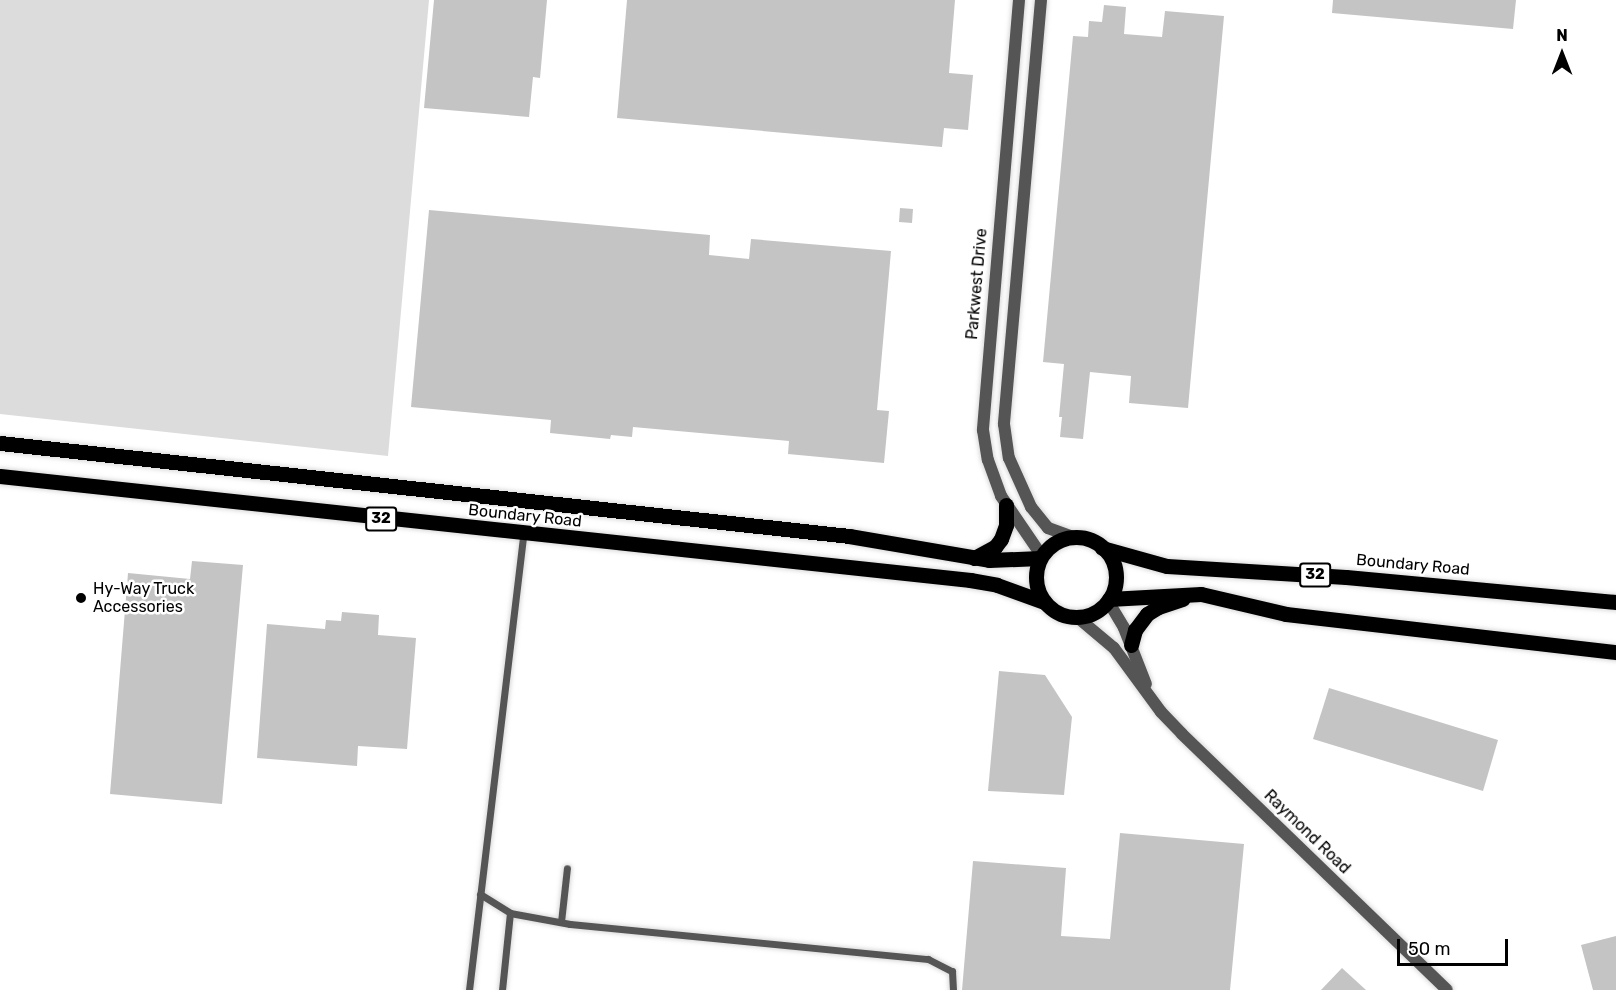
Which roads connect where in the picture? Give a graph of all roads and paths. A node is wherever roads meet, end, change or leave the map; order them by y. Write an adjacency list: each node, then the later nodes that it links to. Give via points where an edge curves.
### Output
1 (1019, 0): 3 (street, Parkwest Drive)
2 (1041, 0): 4 (street)
3 (1003, 187): 4 (street); 7 (street, Parkwest Drive, via 983,429 991,473)
4 (1023, 189): 9 (street, via 1004,401 1006,444 1017,481 1040,521)
5 (0, 443): 12 (main road, Boundary Road / 32, via 849,536)
6 (0, 476): 8 (main road, Boundary Road / 32)
7 (1006, 505): 11 (street, Parkwest Drive); 12 (main road, via 1001,539)
8 (523, 534): 15 (main road, Boundary Road / 32, via 970,580); 22 (lane)
9 (1076, 538): 10 (main road, 32, via 1090,540); 11 (main road, 32, via 1054,544)
10 (1102, 548): 14 (main road, via 1112,561 1116,576); 16 (main road, Boundary Road / 32, via 1167,566 1346,577)
11 (1041, 557): 12 (main road, Boundary Road / 32); 15 (main road, via 1036,579)
12 (974, 558)
13 (1201, 594): 14 (main road); 18 (main road, via 1147,614 1135,630); 19 (main road, via 1286,614)
14 (1109, 600): 17 (main road, via 1095,612); 18 (street, Raymond Road)
15 (1044, 602): 17 (main road, 32, via 1059,614)
16 (1616, 602)
17 (1077, 617): 20 (street, Raymond Road, via 1114,648)
18 (1131, 645): 20 (street, Raymond Road)
19 (1616, 652)
20 (1149, 694): 28 (street, Raymond Road, via 1182,734)
21 (567, 868): 24 (lane)
22 (480, 894): 23 (lane); 25 (lane)
23 (510, 913): 24 (lane); 26 (lane)
24 (561, 922): 27 (lane, via 928,959 952,971)
25 (469, 990)
26 (502, 990)
27 (953, 990)
28 (1447, 990)

